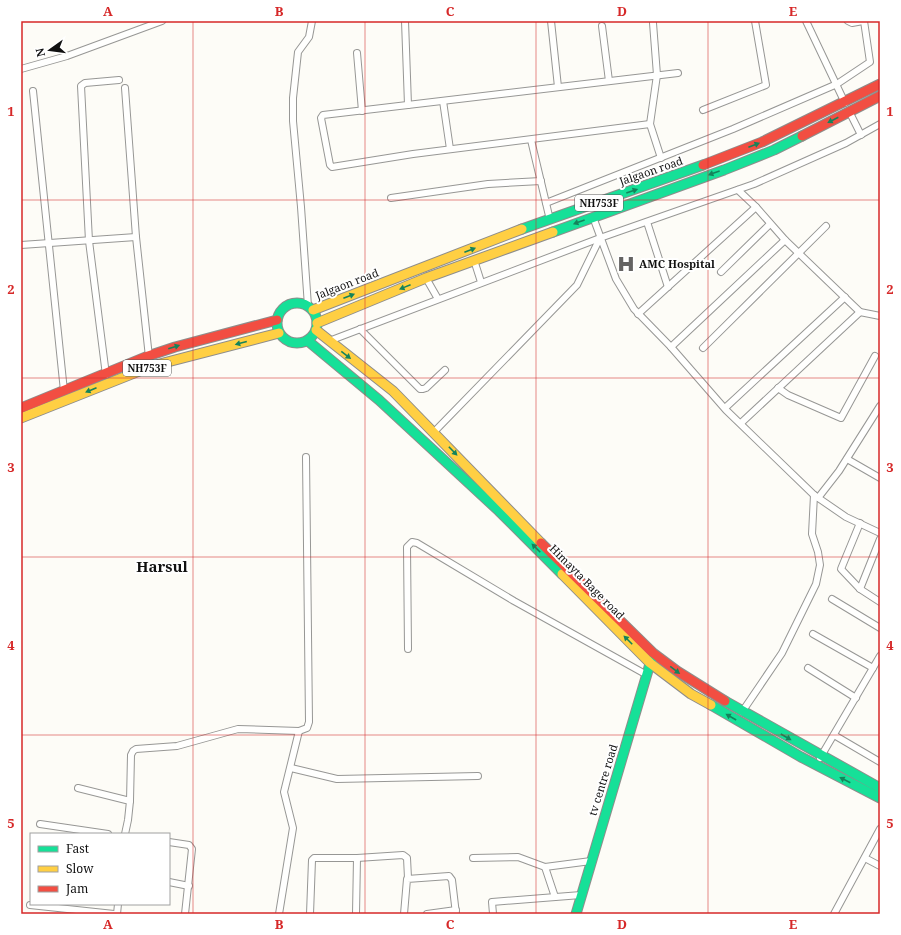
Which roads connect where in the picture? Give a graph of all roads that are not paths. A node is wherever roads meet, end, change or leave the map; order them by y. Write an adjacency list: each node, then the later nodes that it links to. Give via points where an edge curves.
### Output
1 (162, 21): 12 (street, via 67,56)
2 (312, 21): 59 (street, via 310,37 298,52 293,98)
3 (405, 21): 25 (street)
4 (552, 21): 19 (street)
5 (755, 21): 26 (street, via 766,85)
6 (806, 21): 17 (street)
7 (848, 21): 8 (street)
8 (863, 21): 17 (street, via 870,62)
9 (653, 23): 14 (street)
10 (602, 26): 16 (street)
11 (357, 53): 27 (street)
12 (21, 69)
13 (678, 72): 14 (street)
14 (657, 75): 16 (street); 29 (street)
15 (119, 80): 48 (street, via 85,83 81,86)
16 (609, 81): 19 (street)
17 (837, 84): 24 (street); 34 (street)
18 (880, 84): 24 (main road, Jalgaon road / NH753F)
19 (558, 87): 23 (street)
20 (125, 88): 45 (street)
21 (33, 91): 49 (street)
22 (880, 96): 28 (main road, NH753F)
23 (443, 101): 25 (street); 33 (street)
24 (845, 102): 28 (street); 41 (main road, Jalgaon road / NH753F, one-way to 24, via 762,142)
25 (408, 105): 27 (street)
26 (703, 110)
27 (362, 111): 33 (street, via 322,116 330,167)
28 (850, 112): 31 (street); 40 (main road, NH753F, one-way to 40, via 774,150)
29 (650, 124): 32 (street); 34 (street)
30 (880, 124): 31 (street)
31 (860, 135): 36 (street, via 810,160)
32 (531, 140): 33 (street); 35 (street)
33 (450, 149)
34 (661, 158): 38 (street)
35 (541, 181): 37 (street, via 488,184); 38 (street)
36 (738, 190): 39 (street); 42 (street)
37 (391, 198)
38 (546, 203): 41 (street)
39 (756, 207): 43 (street); 56 (street)
40 (593, 217): 46 (street); 52 (main road, NH753F, one-way to 52)
41 (550, 220): 59 (main road, Jalgaon road / NH753F, one-way to 41)
42 (647, 222): 46 (street); 56 (street)
43 (770, 224): 47 (street); 53 (street)
44 (826, 226): 51 (street)
45 (136, 237): 48 (street); 71 (street)
46 (600, 238): 55 (street); 61 (street, via 616,278); 84 (street, via 577,285)
47 (784, 240): 51 (street); 69 (street)
48 (89, 241): 49 (street); 75 (street)
49 (49, 244): 50 (street); 78 (street)
50 (21, 245)
51 (798, 253): 57 (street); 70 (street)
52 (474, 260): 54 (main road, NH753F); 55 (street)
53 (721, 272)
54 (426, 278): 58 (street); 64 (main road, NH753F, one-way to 64)
55 (481, 282): 58 (street)
56 (668, 287): 61 (street)
57 (845, 297): 60 (street); 81 (street)
58 (438, 299): 65 (street)
59 (310, 308): 63 (main road, via 301,303 288,305); 64 (main road, via 316,316)
60 (860, 312): 62 (street); 77 (street)
61 (638, 314): 69 (street)
62 (880, 316)
63 (277, 320): 66 (main road); 71 (main road, NH753F, one-way to 63)
64 (317, 326): 67 (main road); 68 (main road)
65 (360, 329): 68 (street); 74 (street, via 423,390)
66 (279, 333): 67 (main road, via 295,344); 73 (main road, NH753F, one-way to 73)
67 (308, 341): 100 (main road, Himayta Bage road, one-way to 67, via 499,511 379,400)
68 (329, 341): 84 (main road, one-way to 84, via 394,391)
69 (671, 347): 81 (street)
70 (703, 348)
71 (148, 356): 73 (street); 75 (main road, NH753F)
72 (875, 356): 77 (street, via 841,418 788,395)
73 (152, 366): 76 (main road, NH753F)
74 (445, 370)
75 (106, 373): 76 (street); 78 (main road, NH753F)
76 (109, 382): 82 (main road, NH753F, one-way to 82)
77 (778, 388): 83 (street)
78 (64, 391): 80 (main road, NH753F)
79 (880, 406): 86 (street)
80 (21, 408)
81 (725, 408): 83 (street)
82 (21, 418)
83 (741, 424): 88 (street)
84 (434, 432): 98 (main road, one-way to 98, via 548,550)
85 (306, 457): 106 (street, via 309,722 308,728)
86 (847, 459): 87 (street); 88 (street, via 840,471)
87 (880, 478)
88 (816, 496): 89 (street, via 846,517); 105 (street, via 812,534 820,565 816,584 782,653)
89 (860, 523): 90 (street); 92 (street, via 841,568)
90 (880, 533)
91 (880, 538): 92 (street)
92 (860, 589): 94 (street)
93 (832, 599): 95 (street)
94 (880, 602)
95 (880, 628)
96 (813, 634): 102 (street)
97 (408, 649): 103 (street, via 407,546 412,542)
98 (654, 653): 100 (main road, tv centre road); 105 (main road, one-way to 105, via 707,692)
99 (880, 656): 102 (street)
100 (650, 663): 103 (main road, tv centre road); 110 (main road, Himayta Bage road, one-way to 100, via 691,694)
101 (808, 668): 104 (street)
102 (873, 668): 104 (street)
103 (647, 675): 125 (main road, tv centre road)
104 (856, 698): 107 (street)
105 (742, 712): 108 (main road, one-way to 108)
106 (300, 731): 111 (street); 116 (street, via 238,729 177,746 136,749 132,751)
107 (834, 735): 108 (street); 109 (street)
108 (821, 756): 110 (street); 114 (main road)
109 (880, 762)
110 (816, 765): 115 (main road, Himayta Bage road, one-way to 110)
111 (291, 768): 112 (street, via 337,779); 137 (street, via 284,792 293,828)
112 (478, 776)
113 (78, 788): 116 (street)
114 (880, 788)
115 (880, 798)
116 (130, 801): 120 (street)
117 (40, 824): 119 (street)
118 (880, 829): 124 (street)
119 (101, 833)
120 (125, 833)
121 (170, 842): 130 (street, via 189,845 192,849)
122 (357, 858): 128 (street, via 405,856 408,861); 138 (street, via 312,860); 139 (street)
123 (473, 858): 127 (street, via 518,857)
124 (864, 858): 126 (street); 144 (street)
125 (591, 861): 127 (street); 131 (main road, tv centre road)
126 (880, 866)
127 (545, 867): 132 (street)
128 (408, 878): 134 (street, via 449,876 452,880); 140 (street)
129 (170, 882): 130 (street)
130 (189, 886): 136 (street)
131 (581, 895): 132 (street); 143 (main road, tv centre road)
132 (555, 897): 142 (street, via 492,902)
133 (30, 905): 135 (street)
134 (456, 912): 141 (street)
135 (114, 914)
136 (185, 914)
137 (279, 914)
138 (310, 914)
139 (356, 914)
140 (404, 914)
141 (427, 914)
142 (493, 914)
143 (576, 914)
144 (834, 914)

